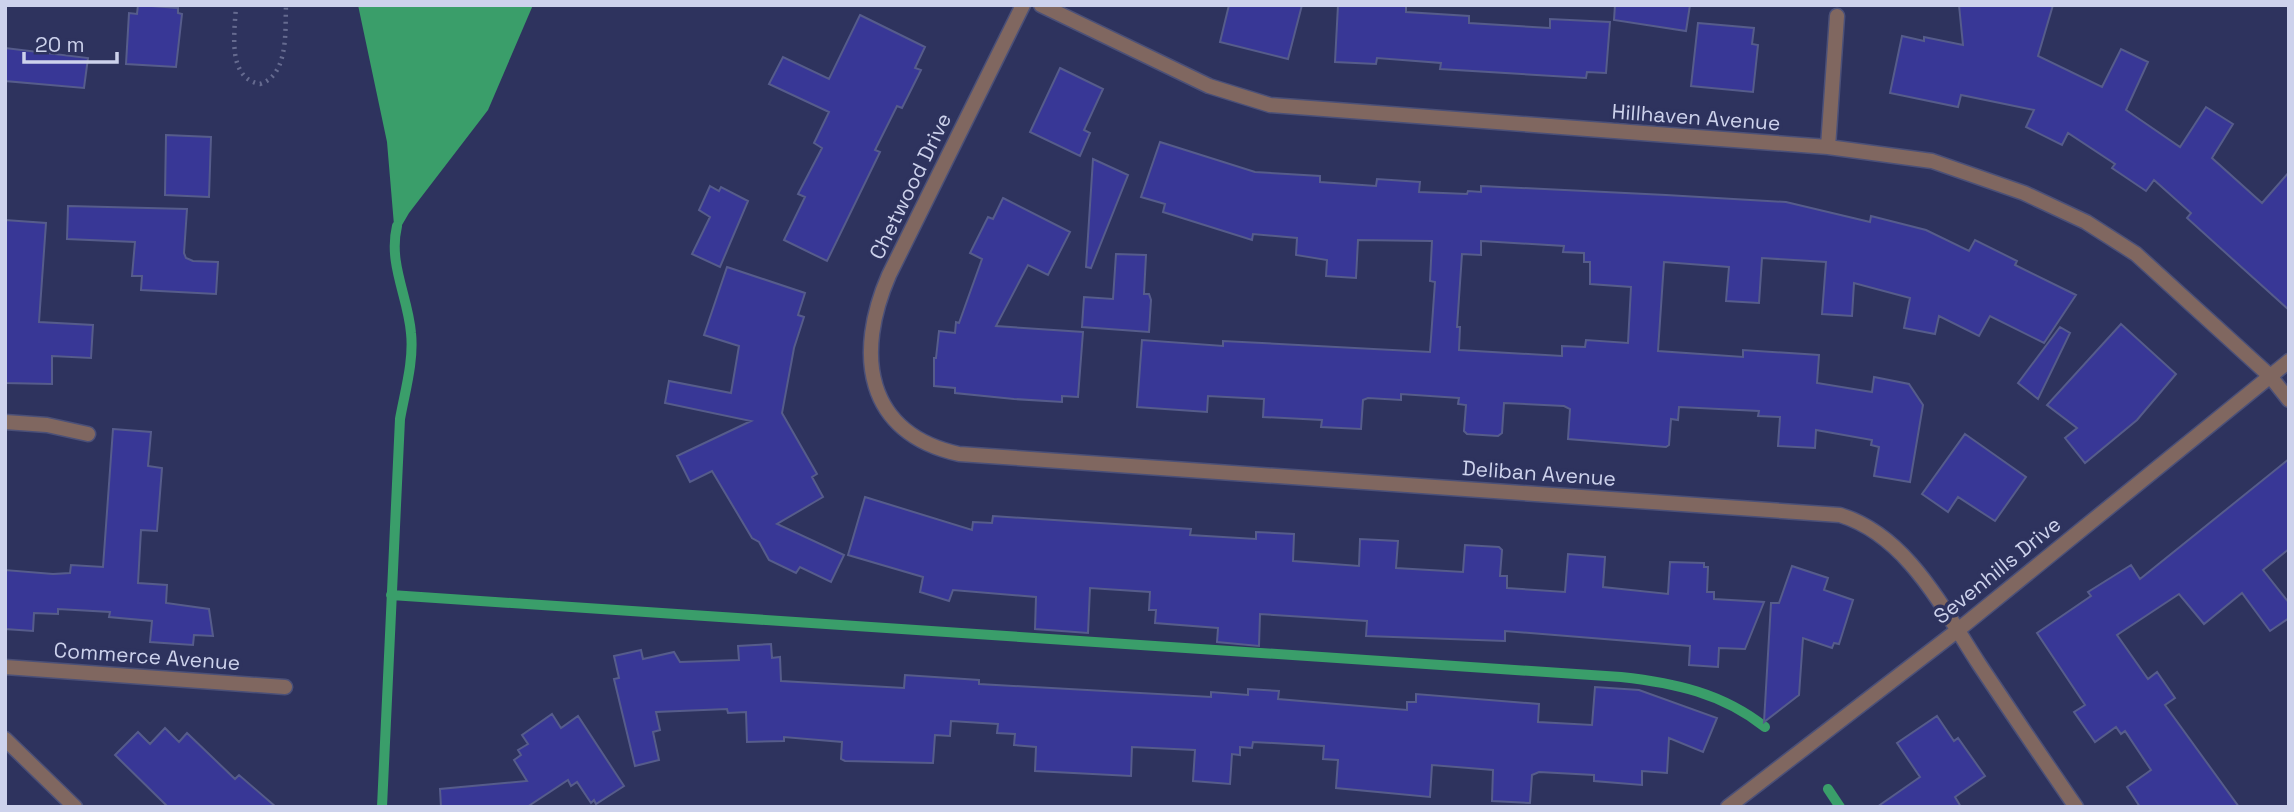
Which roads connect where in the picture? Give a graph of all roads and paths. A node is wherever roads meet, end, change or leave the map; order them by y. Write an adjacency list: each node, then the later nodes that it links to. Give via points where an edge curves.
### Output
1 (236, 5): 2 (path, via 237,66 245,79 260,84 279,67)
2 (286, 5)
3 (1023, 5): 9 (street, Chetwood Drive, via 877,305 869,351)
4 (1041, 5): 6 (street, Hillhaven Avenue, via 1209,86 1270,105)
5 (1837, 16): 6 (street)
6 (1828, 147): 8 (street, Hillhaven Avenue, via 1932,162 2024,193 2086,222 2136,254)
7 (2289, 361): 8 (street, Sevenhills Drive)
8 (2270, 376): 10 (street, Hillhaven Avenue); 13 (street, Sevenhills Drive)
9 (879, 394): 13 (street, Deliban Avenue, via 891,413 919,439 959,454 1840,515 1863,522 1901,554)
10 (2289, 400)
11 (5, 422): 12 (street)
12 (88, 434)
13 (1958, 630): 18 (street, Sevenhills Drive); 19 (street, Deliban Avenue)
14 (5, 667): 15 (street, Commerce Avenue)
15 (285, 687)
16 (5, 738): 17 (street)
17 (75, 807)
18 (1728, 807)
19 (2076, 807)

